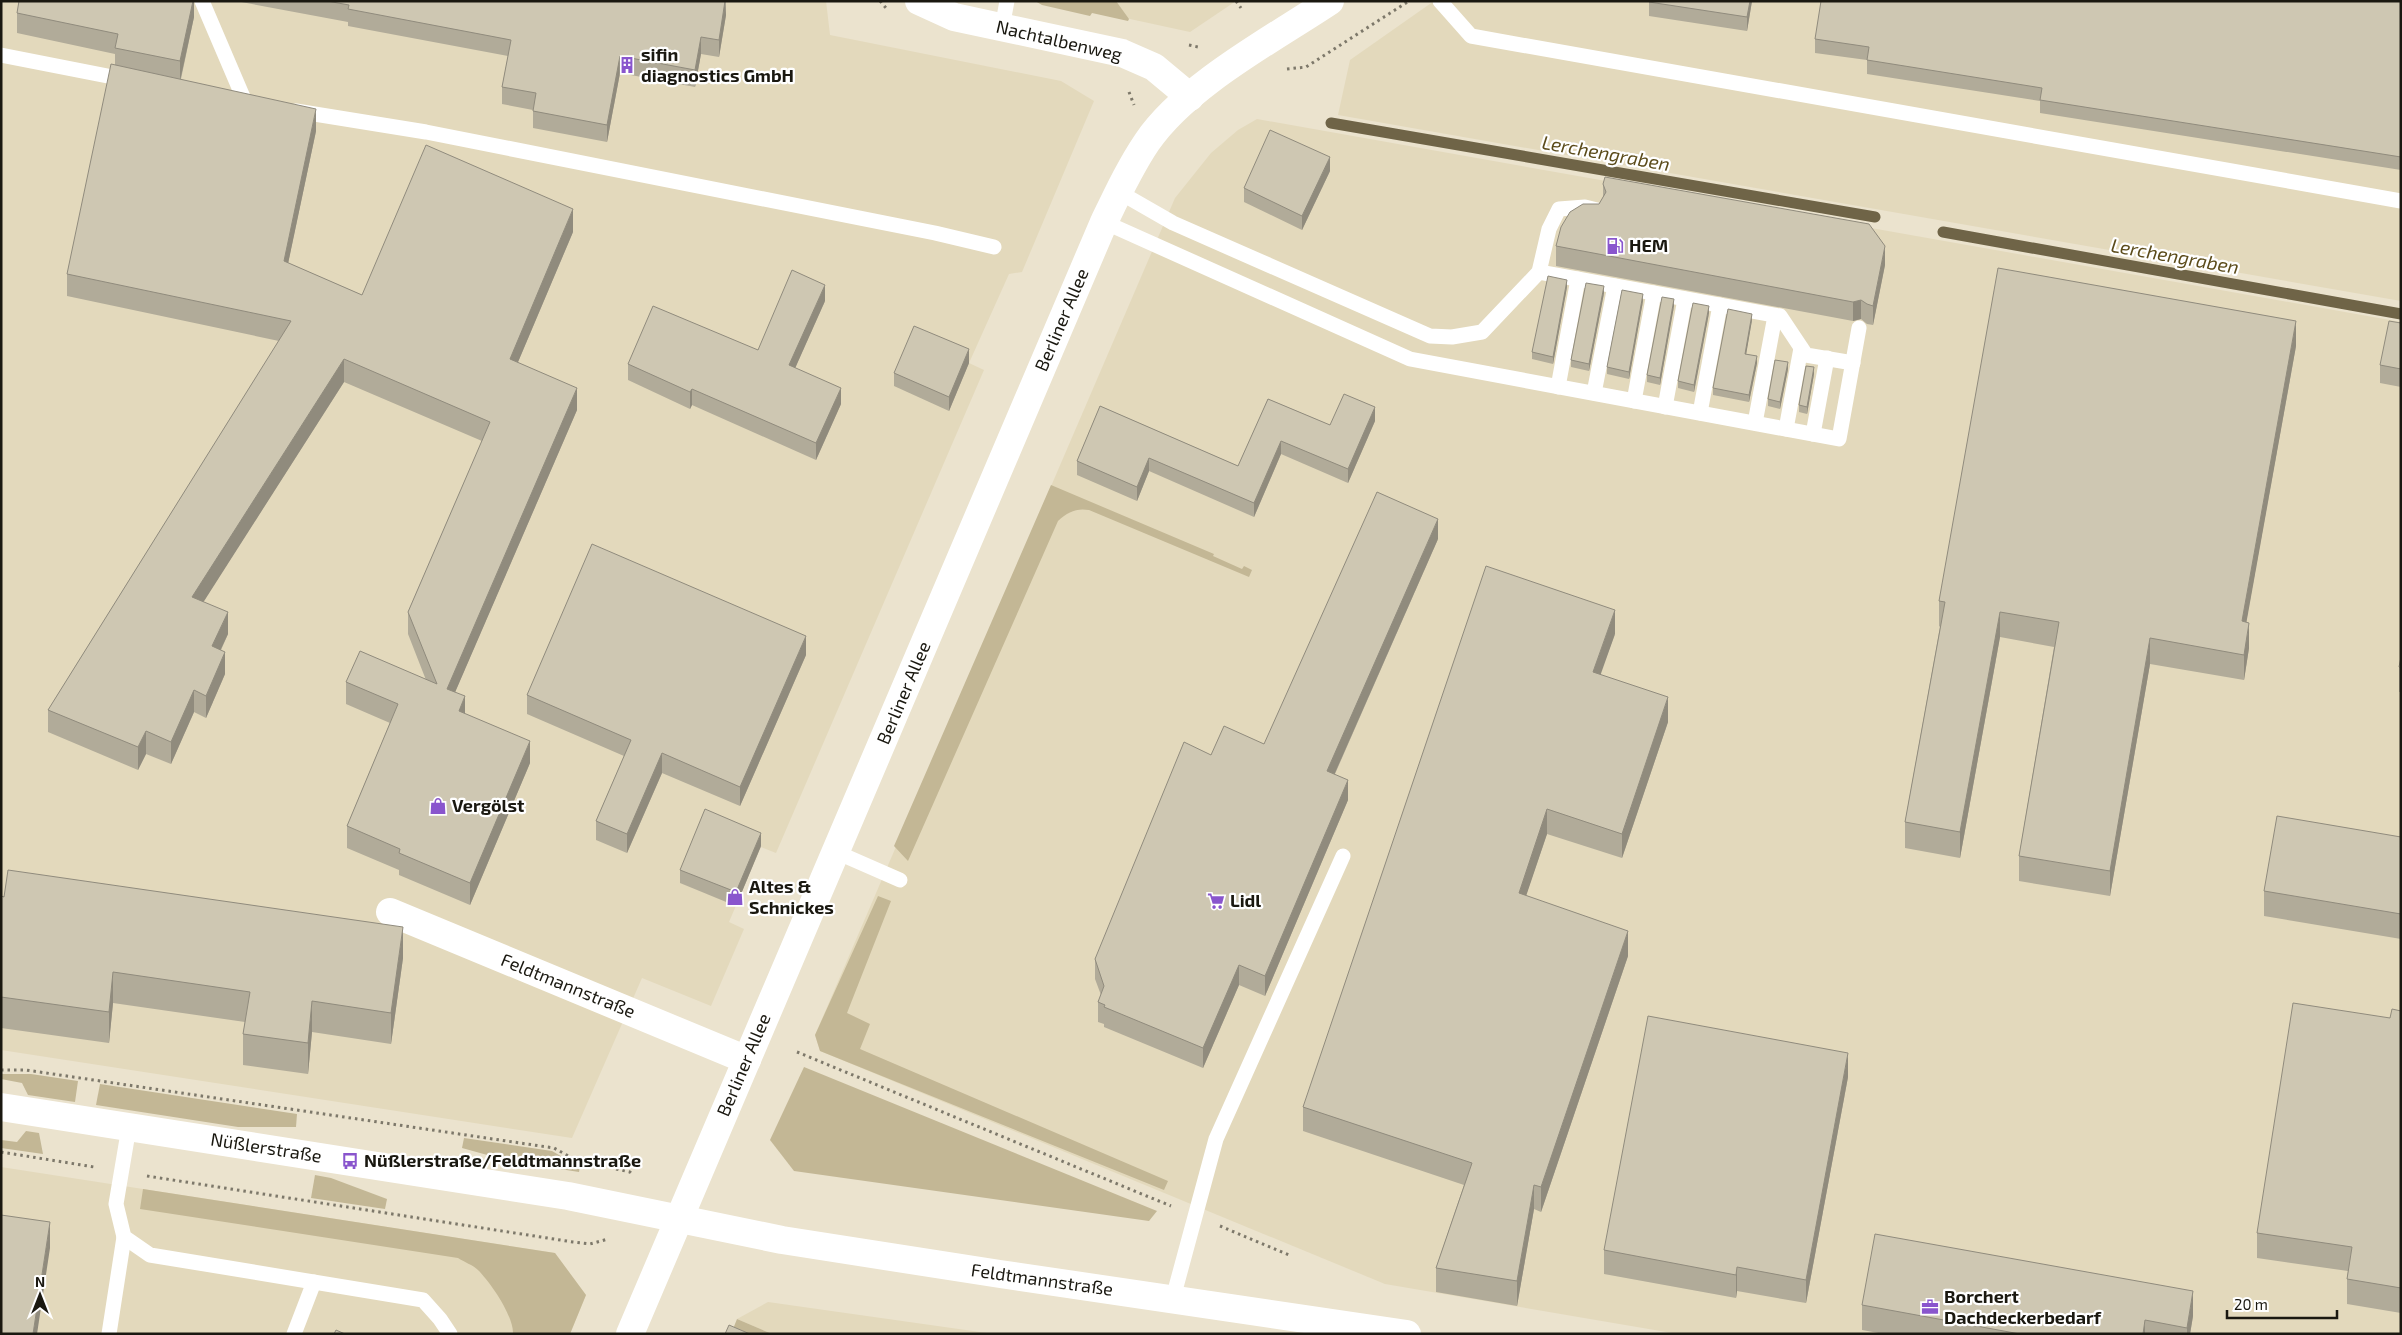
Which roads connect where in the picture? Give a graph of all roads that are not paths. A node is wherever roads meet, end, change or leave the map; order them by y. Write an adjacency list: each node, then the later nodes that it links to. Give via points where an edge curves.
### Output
1 (202, 1): 11 (lane)
2 (919, 1): 6 (street, Nachtalbenweg, via 954,17)
3 (1007, 1): 6 (lane)
4 (1330, 1): 9 (street, Berliner Allee, via 1214,77)
5 (1440, 1): 15 (lane, via 1471,36)
6 (1002, 28): 9 (street, Nachtalbenweg, via 1122,53 1154,67)
7 (1, 55): 8 (lane)
8 (138, 82)
9 (1190, 97): 14 (street, Berliner Allee, via 1148,140)
10 (226, 100): 11 (lane)
11 (246, 104): 12 (lane)
12 (265, 107)
13 (284, 110): 18 (lane, via 426,132)
14 (1119, 192): 17 (street, Berliner Allee); 19 (lane, via 1173,223 1430,336 1452,337 1482,332)
15 (2401, 200)
16 (1597, 210): 19 (lane, via 1585,207 1559,209 1549,229)
17 (1104, 222): 30 (lane, via 1410,360); 38 (street, Berliner Allee)
18 (994, 247)
19 (1539, 272): 20 (lane)
20 (1578, 279): 21 (lane); 30 (lane)
21 (1614, 286): 22 (lane); 31 (lane)
22 (1654, 293): 23 (lane); 32 (lane)
23 (1685, 299): 24 (lane); 33 (lane)
24 (1720, 305): 25 (lane); 34 (lane)
25 (1775, 316): 27 (lane, via 1780,316); 35 (lane)
26 (1859, 328): 29 (lane)
27 (1801, 348): 28 (lane, via 1806,354); 36 (lane)
28 (1827, 358): 29 (lane); 37 (lane)
29 (1853, 363): 37 (lane, via 1839,439)
30 (1558, 387): 31 (lane)
31 (1594, 393): 32 (lane)
32 (1634, 401): 33 (lane)
33 (1665, 407): 34 (lane)
34 (1700, 413): 35 (lane)
35 (1755, 423): 36 (lane)
36 (1786, 429): 37 (lane)
37 (1813, 434)
38 (836, 852): 40 (lane); 42 (street, Berliner Allee)
39 (1343, 856): 48 (lane, via 1216,1139)
40 (900, 880)
41 (390, 912): 42 (street, Feldtmannstraße)
42 (747, 1060): 45 (street, Berliner Allee)
43 (1, 1107): 44 (street, Nüßlerstraße)
44 (129, 1127): 45 (street, Nüßlerstraße, via 568,1196); 46 (lane, via 116,1204)
45 (678, 1218): 48 (street, Feldtmannstraße, via 782,1240); 52 (street, Berliner Allee)
46 (124, 1237): 47 (lane, via 150,1255); 49 (lane)
47 (314, 1282): 50 (lane); 51 (lane, via 422,1300)
48 (1173, 1298): 53 (street, Feldtmannstraße)
49 (109, 1334)
50 (294, 1334)
51 (450, 1334)
52 (630, 1334)
53 (1407, 1334)

